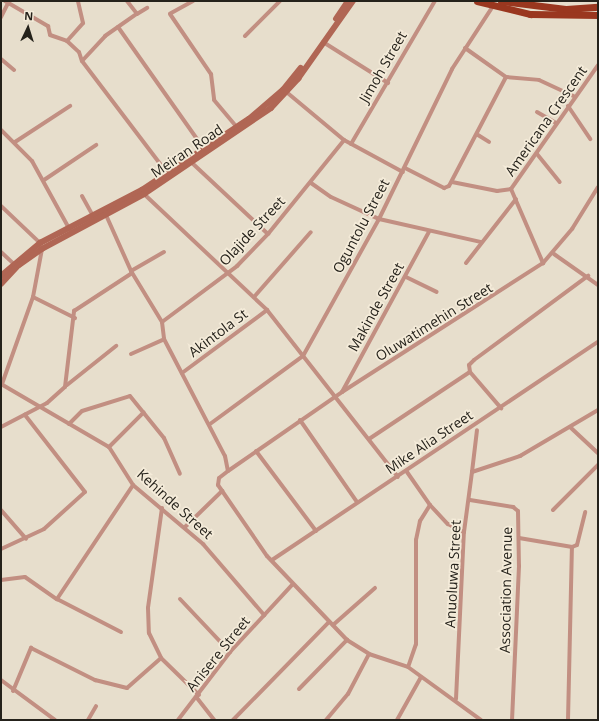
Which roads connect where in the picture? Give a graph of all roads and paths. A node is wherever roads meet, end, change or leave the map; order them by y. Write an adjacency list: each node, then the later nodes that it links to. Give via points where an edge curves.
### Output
1 (78, 1): 19 (street, via 83,23)
2 (127, 1): 14 (street)
3 (193, 1): 35 (street, via 170,14 210,74 214,100)
4 (280, 1): 18 (street)
5 (348, 1): 28 (main road, Meiran Road)
6 (354, 1): 20 (main road, Meiran Road)
7 (435, 1): 27 (street, Jimoh Street)
8 (477, 1): 11 (highway)
9 (501, 1): 12 (highway, via 566,9)
10 (7, 2): 16 (street); 19 (street, via 48,26 50,35)
11 (493, 6): 15 (highway, via 547,16); 21 (street, Oguntolu Street)
12 (598, 7)
13 (147, 8): 14 (street)
14 (138, 14): 17 (street)
15 (598, 16)
16 (1, 17)
17 (118, 27): 23 (street); 44 (street)
18 (245, 36)
19 (67, 41): 23 (street, via 79,52)
20 (323, 42): 27 (street); 28 (main road, Meiran Road)
21 (466, 48): 26 (street); 47 (street, Oguntolu Street, via 438,96)
22 (1, 60): 25 (street)
23 (82, 61): 48 (street)
24 (598, 66): 29 (street, Americana Crescent)
25 (14, 70)
26 (506, 77): 29 (street, via 539,80); 37 (street)
27 (388, 83): 42 (street, Jimoh Street)
28 (285, 91): 31 (main road, Meiran Road); 39 (street)
29 (574, 96): 32 (street, Americana Crescent)
30 (70, 106): 40 (street)
31 (270, 106): 35 (main road, Meiran Road); 46 (main road, Meiran Road)
32 (568, 106): 34 (street, Americana Crescent); 38 (street)
33 (537, 112): 34 (street)
34 (556, 123): 45 (street, Americana Crescent)
35 (237, 127): 44 (main road, Meiran Road)
36 (1, 130): 40 (street)
37 (478, 135): 41 (street); 50 (street)
38 (590, 139)
39 (344, 140): 42 (street); 52 (street, Olajide Street)
40 (15, 142): 49 (street)
41 (489, 142)
42 (351, 144): 47 (street)
43 (96, 145): 49 (street)
44 (204, 149): 48 (main road, Meiran Road)
45 (537, 154): 51 (street); 54 (street, Americana Crescent)
46 (191, 162): 55 (main road, Meiran Road); 65 (street)
47 (404, 170): 50 (street, via 444,188); 61 (street, Oguntolu Street)
48 (167, 173): 60 (main road, Meiran Road)
49 (44, 180): 62 (street)
50 (452, 182): 54 (street, via 497,191)
51 (560, 182)
52 (311, 183): 61 (street, via 331,197); 65 (street, Olajide Street)
53 (598, 187): 71 (street, Oluwatimehin Street)
54 (511, 189): 57 (street)
55 (144, 194): 59 (main road, Meiran Road); 77 (street)
56 (82, 196): 60 (street)
57 (516, 199): 66 (street); 74 (street)
58 (1, 206): 67 (street)
59 (106, 215): 62 (main road, Meiran Road); 75 (street)
60 (93, 216): 62 (main road, Meiran Road)
61 (379, 219): 64 (street); 93 (street, Oguntolu Street)
62 (71, 231): 67 (main road, Meiran Road); 68 (main road, Meiran Road)
63 (311, 232): 85 (street)
64 (429, 232): 66 (street); 79 (street, Makinde Street)
65 (268, 234): 77 (street, Olajide Street)
66 (481, 242): 73 (street)
67 (40, 243): 72 (main road, Meiran Road)
68 (42, 249): 82 (main road, Meiran Road, via 19,265); 84 (street)
69 (1, 252): 72 (street)
70 (164, 252): 75 (street)
71 (554, 254): 74 (street, Oluwatimehin Street); 78 (street)
72 (13, 263): 76 (main road, Meiran Road)
73 (466, 263)
74 (543, 263): 98 (street, Oluwatimehin Street)
75 (132, 272): 87 (street, via 82,302 74,311); 88 (street)
76 (1, 276)
77 (226, 276): 85 (street); 88 (street, Olajide Street)
78 (588, 276): 81 (street); 94 (street, via 474,360 470,365)
79 (406, 277): 83 (street); 98 (street, Makinde Street)
80 (598, 278): 81 (street)
81 (596, 283)
82 (1, 284)
83 (437, 292)
84 (33, 296): 87 (street); 96 (street)
85 (254, 297): 86 (street)
86 (267, 310): 93 (street); 95 (street, Akintola St)
87 (75, 318): 97 (street)
88 (162, 322): 89 (street)
89 (164, 338): 92 (street); 95 (street)
90 (598, 342): 101 (street, Mike Alia Street)
91 (116, 346): 97 (street, via 71,379)
92 (131, 354)
93 (302, 356): 99 (street); 107 (street, Oguntolu Street)
94 (470, 372): 101 (street); 111 (street)
95 (182, 373): 107 (street)
96 (1, 384): 100 (street, Kehinde Street)
97 (65, 387): 100 (street)
98 (342, 392): 99 (street, Oluwatimehin Street)
99 (336, 396): 105 (street, Oluwatimehin Street); 111 (street)
100 (39, 405): 104 (street); 106 (street, Kehinde Street)
101 (501, 408): 117 (street, Mike Alia Street)
102 (598, 410): 109 (street)
103 (144, 412): 106 (street, via 133,398 126,396 82,411); 112 (street); 119 (street, via 167,443)
104 (25, 415): 108 (street); 134 (street, via 85,492 44,529)
105 (300, 420): 113 (street, Oluwatimehin Street); 124 (street)
106 (69, 424): 112 (street, Kehinde Street)
107 (210, 424): 116 (street)
108 (1, 427)
109 (570, 427): 114 (street); 118 (street, via 520,456)
110 (477, 430): 118 (street, Anuoluwa Street)
111 (369, 439): 120 (street)
112 (109, 447): 121 (street, Kehinde Street)
113 (256, 451): 116 (street, Oluwatimehin Street); 131 (street)
114 (598, 453)
115 (598, 465): 128 (street)
116 (228, 471): 122 (street, via 218,482)
117 (407, 472): 120 (street, Mike Alia Street); 125 (street)
118 (472, 472): 123 (street, Anuoluwa Street)
119 (180, 474)
120 (398, 477): 124 (street, Mike Alia Street)
121 (133, 485): 126 (street, Kehinde Street); 141 (street)
122 (222, 491): 130 (street); 137 (street)
123 (470, 500): 132 (street, Anuoluwa Street); 133 (street, Association Avenue, via 513,507 518,511)
124 (357, 502): 131 (street, Mike Alia Street)
125 (430, 505): 132 (street, via 448,524); 150 (street, via 420,521 416,540 416,644)
126 (162, 508): 130 (street, Kehinde Street); 149 (street, via 148,608 151,640)
127 (1, 510): 134 (street)
128 (553, 510)
129 (585, 512): 135 (street, via 577,545)
130 (185, 527): 143 (street, Kehinde Street)
131 (316, 530): 137 (street, Mike Alia Street)
132 (464, 532): 156 (street, Anuoluwa Street)
133 (519, 538): 135 (street); 166 (street, Association Avenue)
134 (26, 539): 136 (street)
135 (572, 547): 167 (street)
136 (1, 549)
137 (272, 560): 139 (street)
138 (1, 580): 141 (street, via 24,576)
139 (292, 585): 143 (street, Anisere Street); 144 (street)
140 (375, 588): 144 (street)
141 (57, 599): 145 (street)
142 (180, 599): 147 (street)
143 (264, 615): 147 (street, Anisere Street)
144 (331, 624): 146 (street); 162 (street)
145 (121, 632)
146 (347, 640): 148 (street); 153 (street)
147 (230, 652): 155 (street, Anisere Street)
148 (369, 654): 150 (street); 163 (street, via 348,694)
149 (161, 658): 154 (street, via 127,688 95,680 32,648); 155 (street)
150 (408, 667): 151 (street)
151 (420, 677): 156 (street); 164 (street)
152 (1, 680): 154 (street)
153 (299, 689)
154 (13, 691): 158 (street)
155 (198, 697): 160 (street, Anisere Street); 161 (street)
156 (456, 699): 165 (street)
157 (96, 706): 159 (street)
158 (54, 720)
159 (88, 720)
160 (178, 720)
161 (214, 720)
162 (233, 720)
163 (326, 720)
164 (397, 720)
165 (481, 720)
166 (512, 720)
167 (568, 720)

